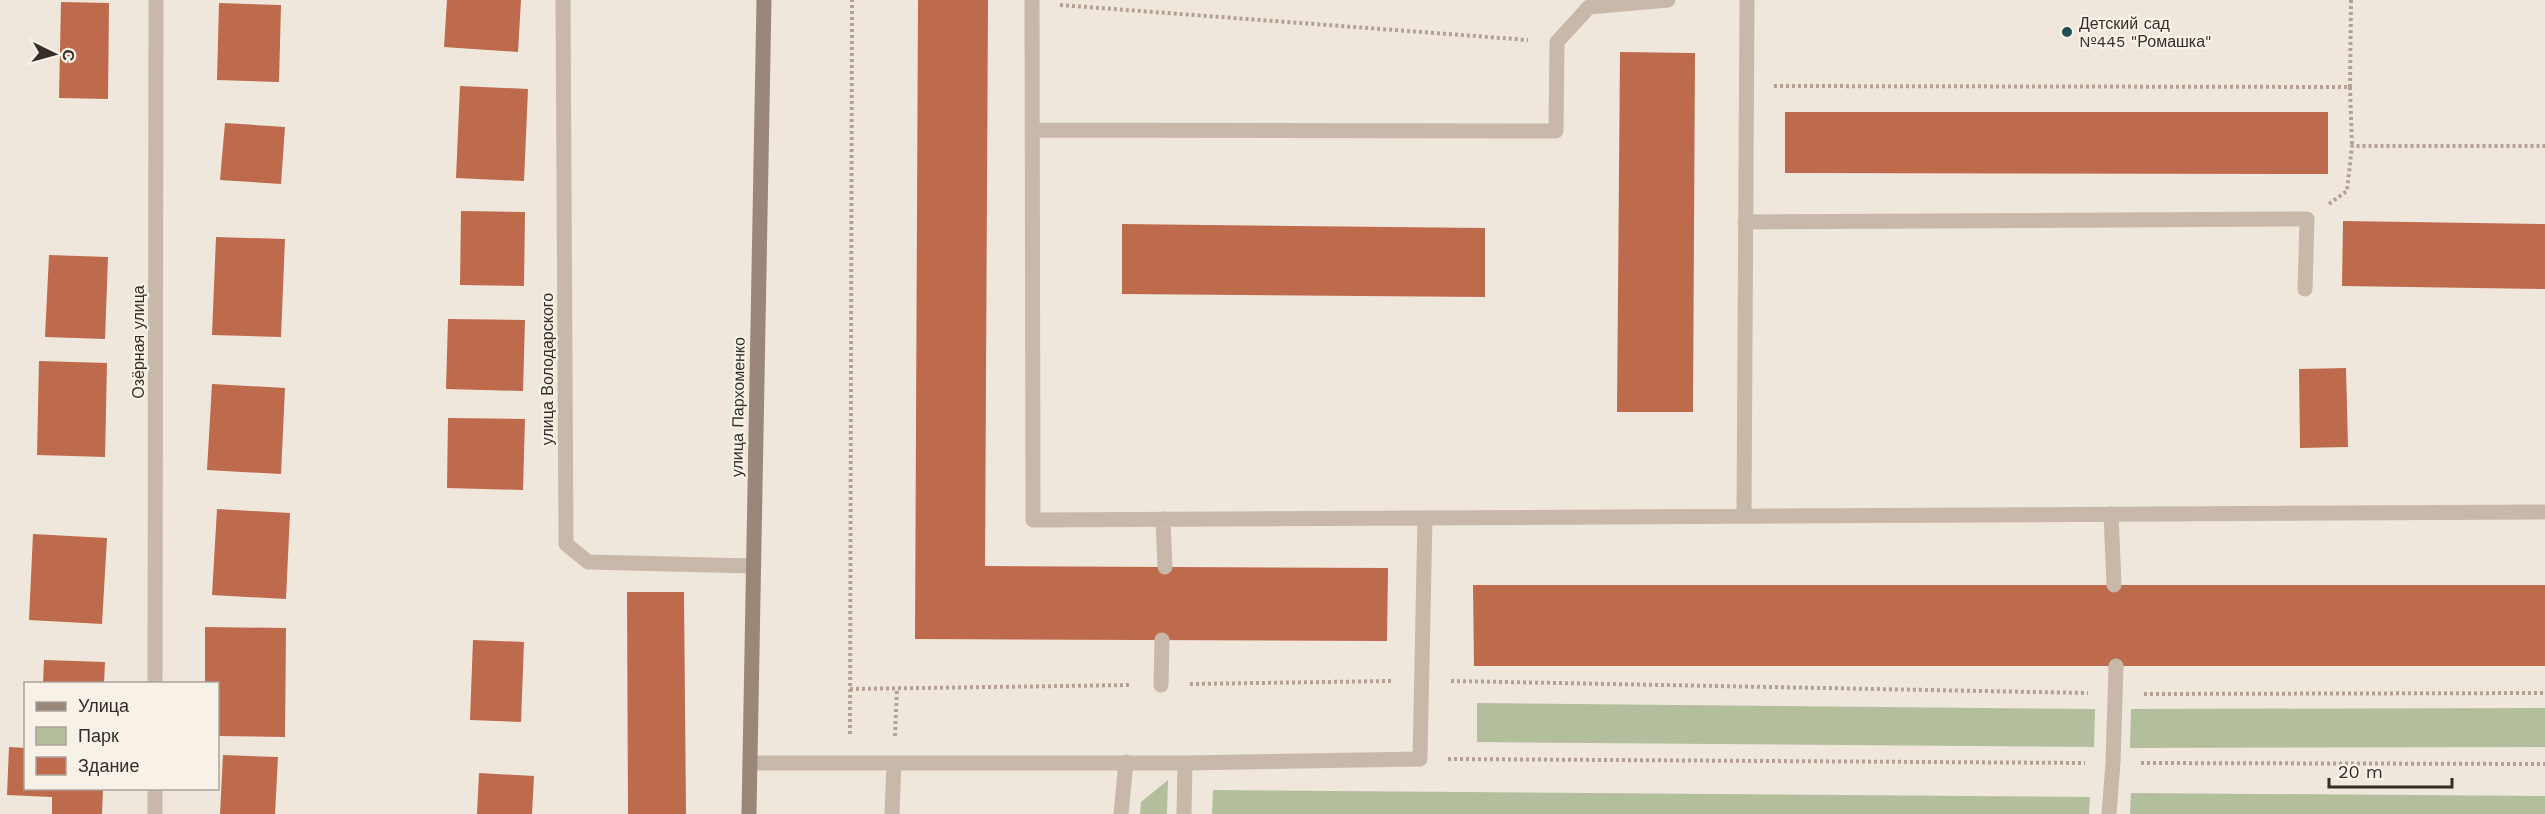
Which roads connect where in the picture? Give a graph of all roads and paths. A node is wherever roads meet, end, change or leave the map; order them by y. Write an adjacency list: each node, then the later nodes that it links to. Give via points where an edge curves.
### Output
1 (156, 0): 29 (street, Озёрная улица)
2 (563, 0): 23 (street, улица Володарского, via 566,544 588,562)
3 (764, 0): 23 (street, улица Пархоменко)
4 (852, 0): 32 (path)
5 (1668, 0): 9 (street, via 1589,7)
6 (1747, 0): 10 (street)
7 (2351, 0): 11 (path)
8 (1032, 2): 9 (path); 12 (street)
9 (1557, 42): 12 (street, via 1556,131)
10 (1746, 86): 11 (path); 16 (street)
11 (2350, 87): 13 (path)
12 (1032, 130): 22 (street, via 1033,520)
13 (2352, 146): 14 (path); 15 (path, via 2347,191)
14 (2545, 146)
15 (2307, 219): 16 (street); 17 (street)
16 (1745, 222): 20 (street)
17 (2305, 289)
18 (2545, 512): 19 (street)
19 (2111, 514): 20 (street); 25 (street)
20 (1743, 516): 21 (street)
21 (1425, 518): 22 (street); 28 (street)
22 (1163, 519): 24 (street)
23 (753, 566): 37 (street, улица Пархоменко)
24 (1165, 567)
25 (2114, 585)
26 (1162, 640): 30 (street)
27 (2116, 666): 34 (street)
28 (1422, 681): 30 (path); 34 (path); 35 (street)
29 (155, 682)
30 (1161, 685): 31 (path)
31 (897, 688): 32 (path); 39 (path)
32 (850, 689): 38 (path)
33 (2545, 693): 34 (path)
34 (2114, 694): 41 (street)
35 (1420, 759): 40 (street); 41 (path)
36 (1126, 762): 39 (street); 40 (street); 47 (street)
37 (750, 763): 38 (street); 45 (street, улица Пархоменко)
38 (850, 763): 39 (street)
39 (894, 763): 46 (street)
40 (1185, 763): 48 (street)
41 (2113, 763): 42 (path); 49 (street)
42 (2545, 764)
43 (155, 790): 44 (street)
44 (155, 814)
45 (749, 814)
46 (892, 814)
47 (1121, 814)
48 (1184, 814)
49 (2109, 814)

